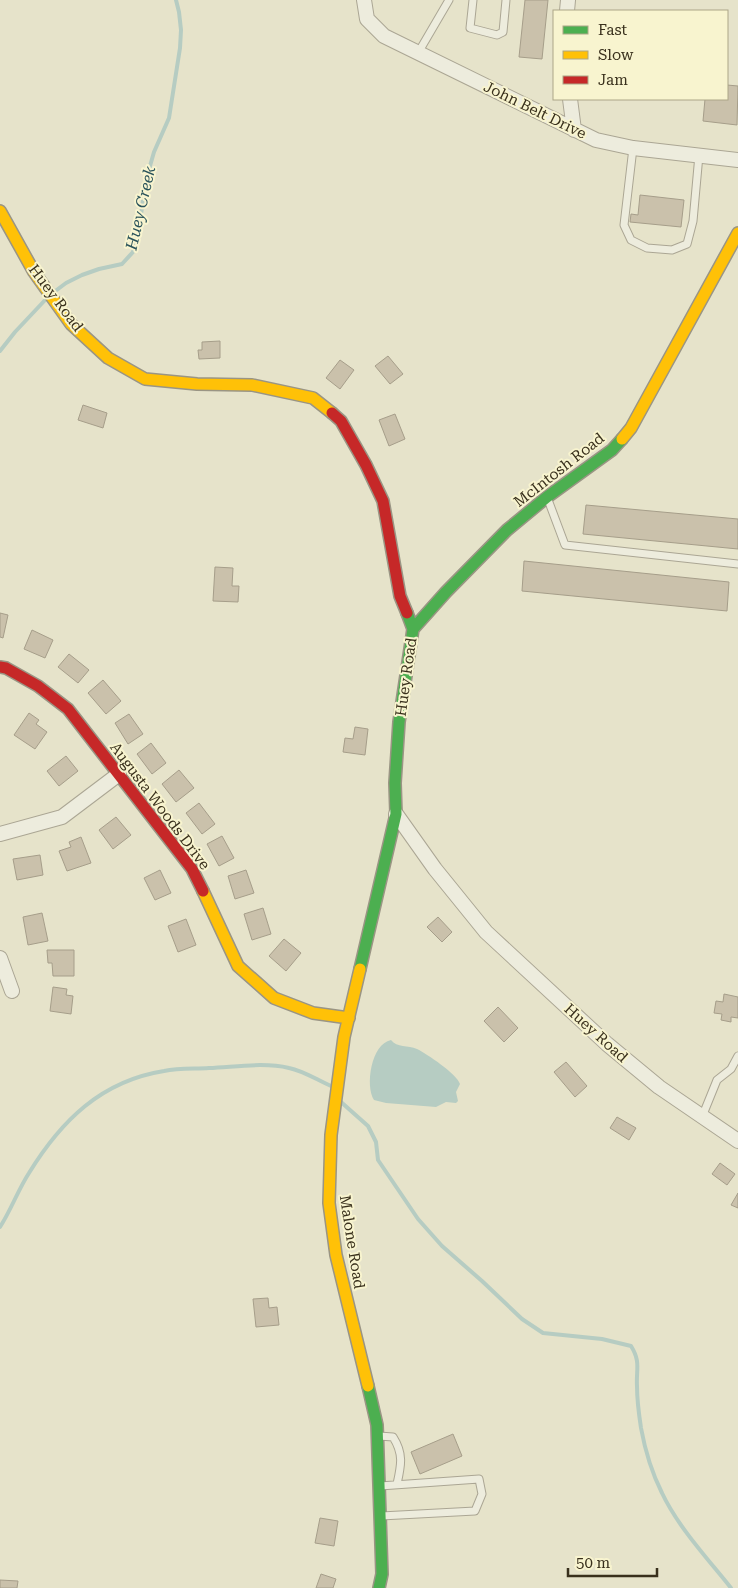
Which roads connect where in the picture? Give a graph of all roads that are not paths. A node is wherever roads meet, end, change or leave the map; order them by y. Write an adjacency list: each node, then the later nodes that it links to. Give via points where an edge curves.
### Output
1 (364, 0): 5 (street, John Belt Drive, via 367,19 384,36)
2 (449, 0): 5 (lane)
3 (473, 0): 4 (lane, via 470,28 497,35 503,32)
4 (506, 0)
5 (418, 53): 7 (street, John Belt Drive)
6 (570, 100): 7 (street)
7 (574, 130): 8 (street, John Belt Drive, via 596,140)
8 (633, 148): 9 (street, John Belt Drive); 9 (lane, via 624,226 632,240 648,248 672,250 687,244 693,221)
9 (699, 156): 10 (street, John Belt Drive)
10 (738, 160)
11 (0, 211): 15 (street, Huey Road, via 34,272 71,324 108,358 145,379 252,385 313,398 342,421 383,501 400,596)
12 (738, 233): 13 (street, McIntosh Road, via 631,428 612,450)
13 (547, 497): 14 (lane, via 565,545); 15 (street, McIntosh Road, via 507,530)
14 (738, 564)
15 (413, 629): 18 (street, Huey Road, via 399,722)
16 (0, 667): 17 (street, Augusta Woods Drive, via 38,686 68,708)
17 (119, 774): 19 (street, via 62,817); 22 (street, Augusta Woods Drive, via 192,869 238,966 274,998 313,1013)
18 (396, 814): 22 (street, Malone Road); 24 (street, Huey Road, via 486,932 607,1044)
19 (0, 834)
20 (0, 958): 21 (street)
21 (12, 991)
22 (348, 1018): 26 (street, Malone Road, via 331,1135 328,1203 336,1255)
23 (738, 1056): 24 (lane, via 732,1069 717,1080)
24 (702, 1117): 25 (street, Huey Road)
25 (738, 1141)
26 (377, 1436): 27 (lane, via 394,1437 399,1447); 28 (street, Malone Road)
27 (398, 1484): 28 (lane); 29 (lane, via 478,1479 482,1494 474,1511)
28 (379, 1486): 29 (street, Malone Road)
29 (380, 1516): 30 (street, Malone Road)
30 (380, 1588)

